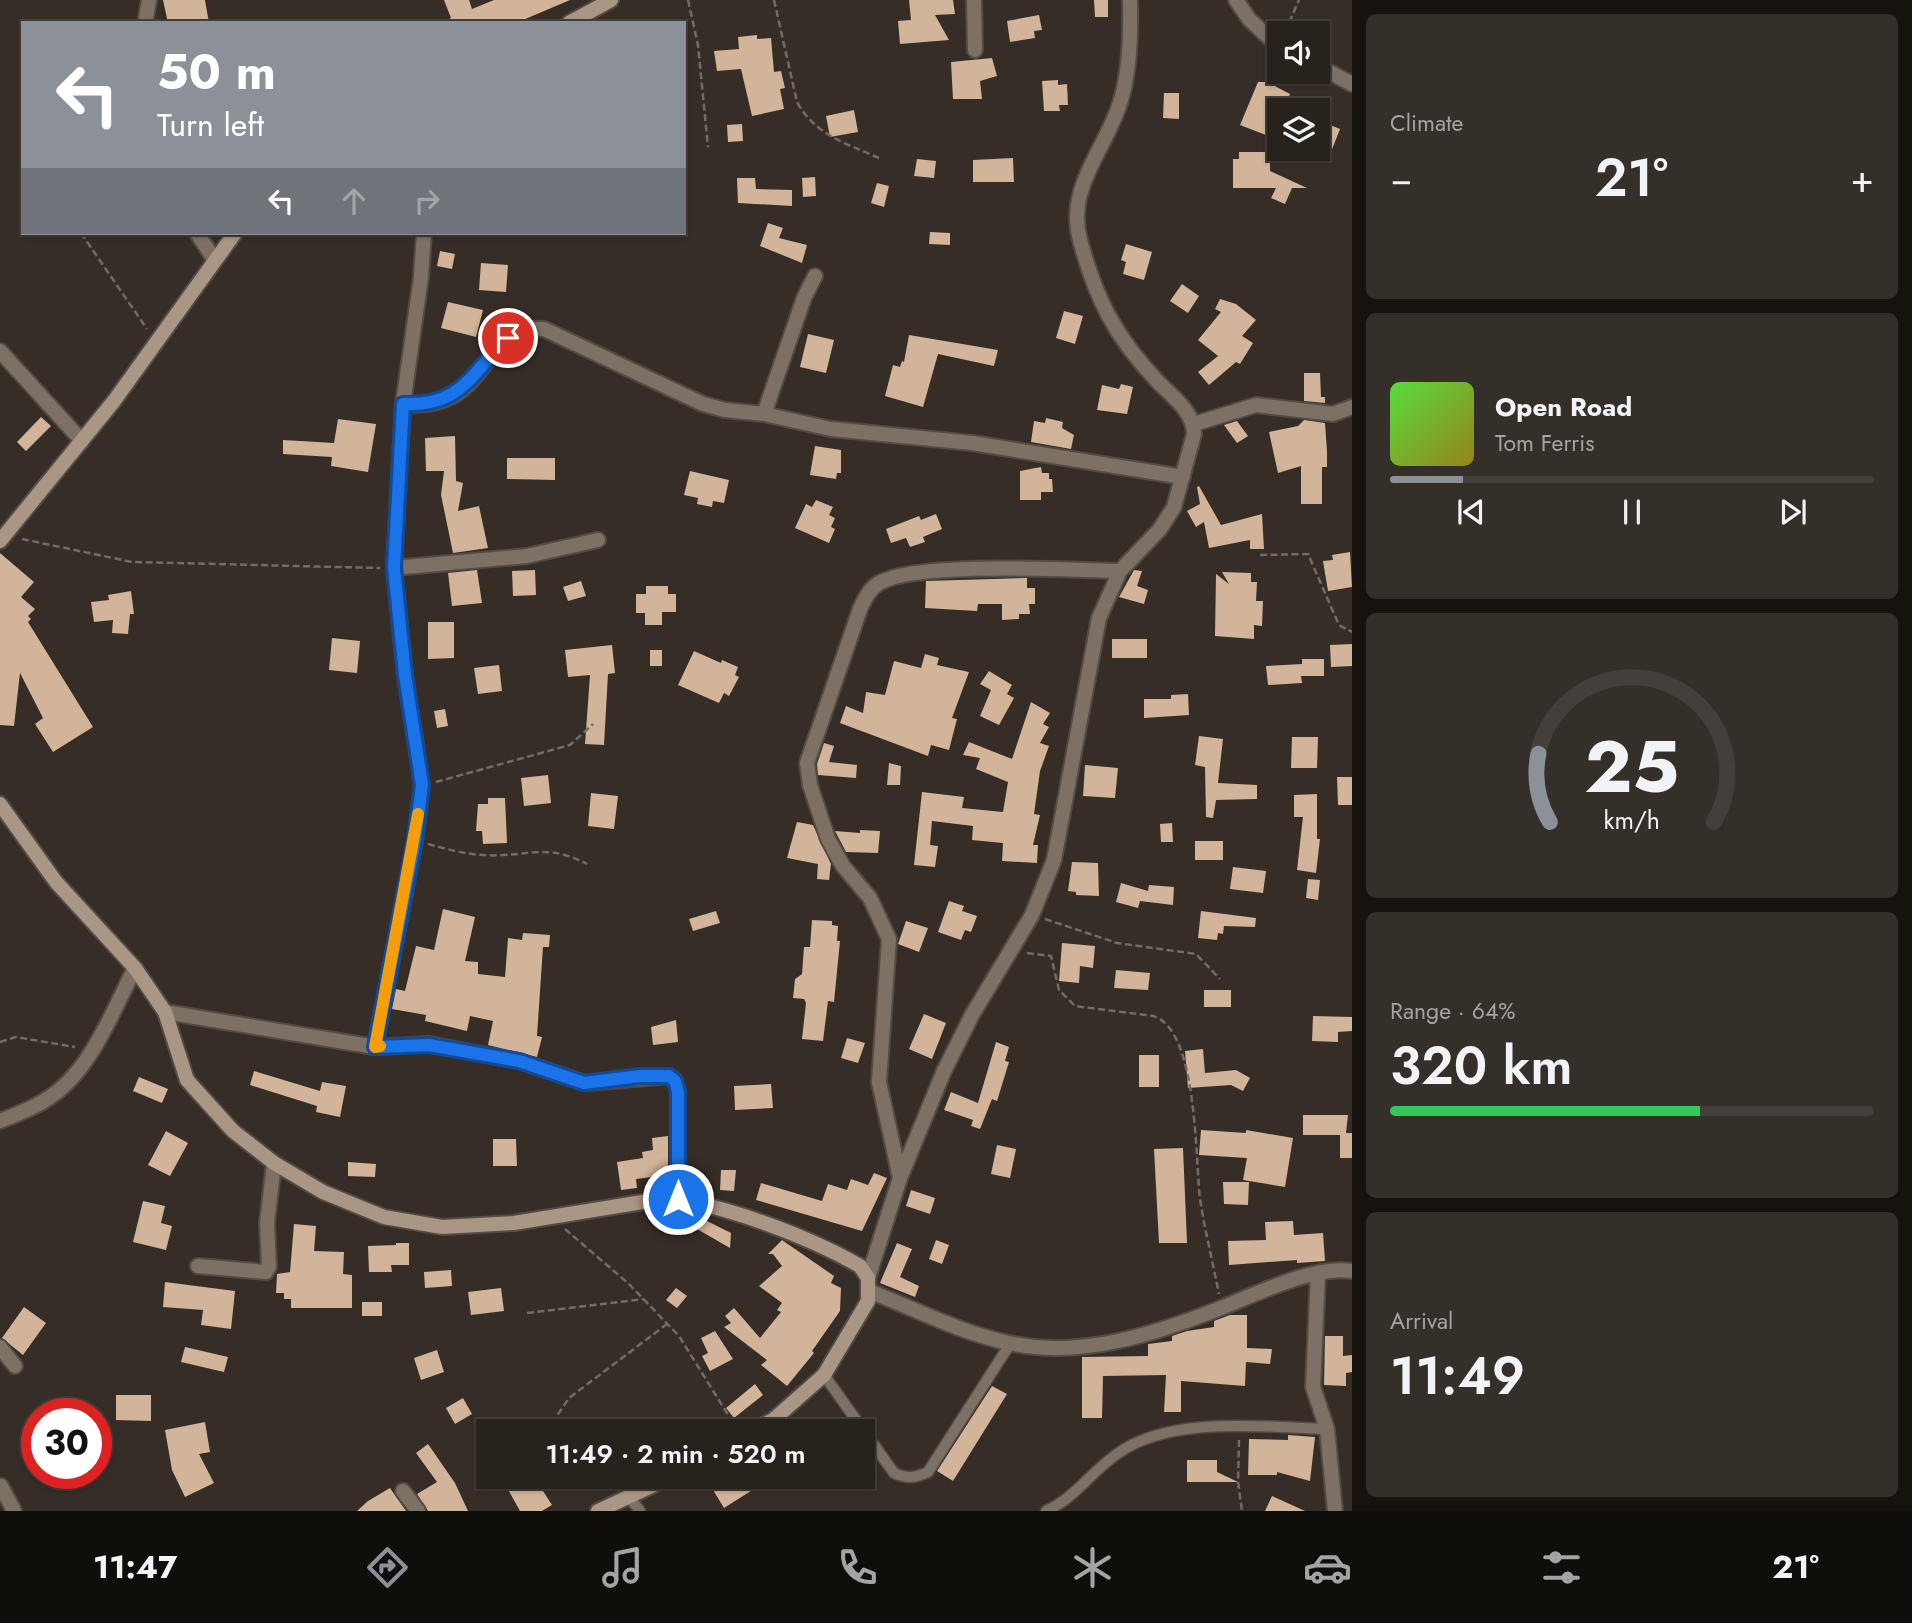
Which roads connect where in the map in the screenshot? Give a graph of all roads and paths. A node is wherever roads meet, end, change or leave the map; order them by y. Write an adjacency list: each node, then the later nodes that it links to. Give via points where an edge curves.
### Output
1 (149, 0): 9 (street)
2 (611, 0): 10 (street)
3 (688, 0): 16 (path, via 701,69)
4 (774, 0): 17 (path, via 797,103 804,115 816,129)
5 (974, 0): 13 (street)
6 (1130, 0): 29 (street, via 1128,64 1119,106 1080,193 1076,215 1079,238 1114,330)
7 (1236, 0): 12 (street)
8 (1299, 0): 11 (path)
9 (145, 21)
10 (573, 21)
11 (1289, 21)
12 (1267, 36)
13 (975, 50)
14 (1330, 72): 15 (street)
15 (1352, 84)
16 (708, 147)
17 (879, 158)
18 (82, 235): 24 (path)
19 (198, 235): 22 (street)
20 (233, 235): 22 (street)
21 (424, 235): 26 (street)
22 (214, 259): 24 (street)
23 (815, 276): 28 (street)
24 (155, 340): 30 (street)
25 (0, 351): 30 (street)
26 (403, 404): 28 (street, via 449,399 475,379 508,338 528,327 544,329 703,404); 35 (street)
27 (1352, 407): 29 (street, via 1333,414 1256,405)
28 (764, 414): 31 (street, via 831,429 972,443)
29 (1194, 424): 31 (street)
30 (82, 441): 32 (street)
31 (1183, 477): 36 (street, via 1174,507 1160,529)
32 (2, 538): 35 (path, via 132,562)
33 (598, 540): 35 (street, via 527,556)
34 (1259, 555): 37 (path, via 1308,554 1339,625)
35 (394, 568): 39 (street)
36 (1120, 571): 43 (street, via 1099,618 1054,860); 53 (street, via 924,572 880,582 868,593 846,647 807,763 828,839 842,866 870,898 889,939 878,1082)
37 (1352, 632)
38 (593, 724): 39 (path, via 570,745)
39 (422, 785): 41 (street)
40 (0, 804): 45 (street, via 56,882)
41 (415, 840): 42 (path, via 466,854 541,850 568,854); 49 (street)
42 (587, 864)
43 (1032, 915): 44 (street); 46 (path, via 1117,943 1196,954)
44 (1009, 953): 53 (street, via 944,1071); 61 (path, via 1051,956 1059,990 1075,1006 1153,1016 1165,1019 1171,1027 1196,1121 1200,1199)
45 (135, 968): 47 (street); 50 (street)
46 (1220, 979)
47 (165, 1012): 49 (street); 52 (street, via 187,1080 233,1131)
48 (0, 1042): 50 (path, via 29,1038)
49 (375, 1047): 54 (street, via 429,1045 519,1061 584,1083 669,1076 678,1092)
50 (92, 1050): 51 (street, via 69,1082 45,1101)
51 (0, 1121)
52 (274, 1163): 55 (street, via 323,1192 384,1217 442,1227); 56 (street, via 266,1272)
53 (900, 1178): 59 (street)
54 (678, 1199): 55 (street); 59 (street, via 758,1222 843,1256 860,1266)
55 (551, 1217): 60 (path)
56 (198, 1266)
57 (1352, 1271): 58 (street)
58 (1318, 1274): 61 (street); 72 (street, via 1313,1387)
59 (869, 1285): 64 (street, via 976,1334); 67 (street, via 868,1301)
60 (643, 1299): 62 (path); 63 (path)
61 (1222, 1307): 64 (street, via 1117,1341 1071,1349)
62 (527, 1313)
63 (667, 1324): 68 (path, via 569,1398); 69 (path)
64 (1010, 1344): 67 (lane, via 928,1472 917,1477 894,1473)
65 (0, 1346): 66 (street)
66 (15, 1366)
67 (824, 1375): 70 (street)
68 (555, 1419)
69 (731, 1419)
70 (774, 1419)
71 (1240, 1426): 72 (lane); 81 (lane, via 1188,1430 1139,1441 1116,1454 1066,1501); 82 (path)
72 (1327, 1429): 83 (street)
73 (1, 1486): 77 (street)
74 (646, 1489): 76 (street)
75 (403, 1491): 78 (street)
76 (629, 1497): 79 (street); 80 (lane)
77 (15, 1511)
78 (418, 1511)
79 (598, 1511)
80 (640, 1511)
81 (1046, 1511)
82 (1242, 1511)
83 (1335, 1511)

